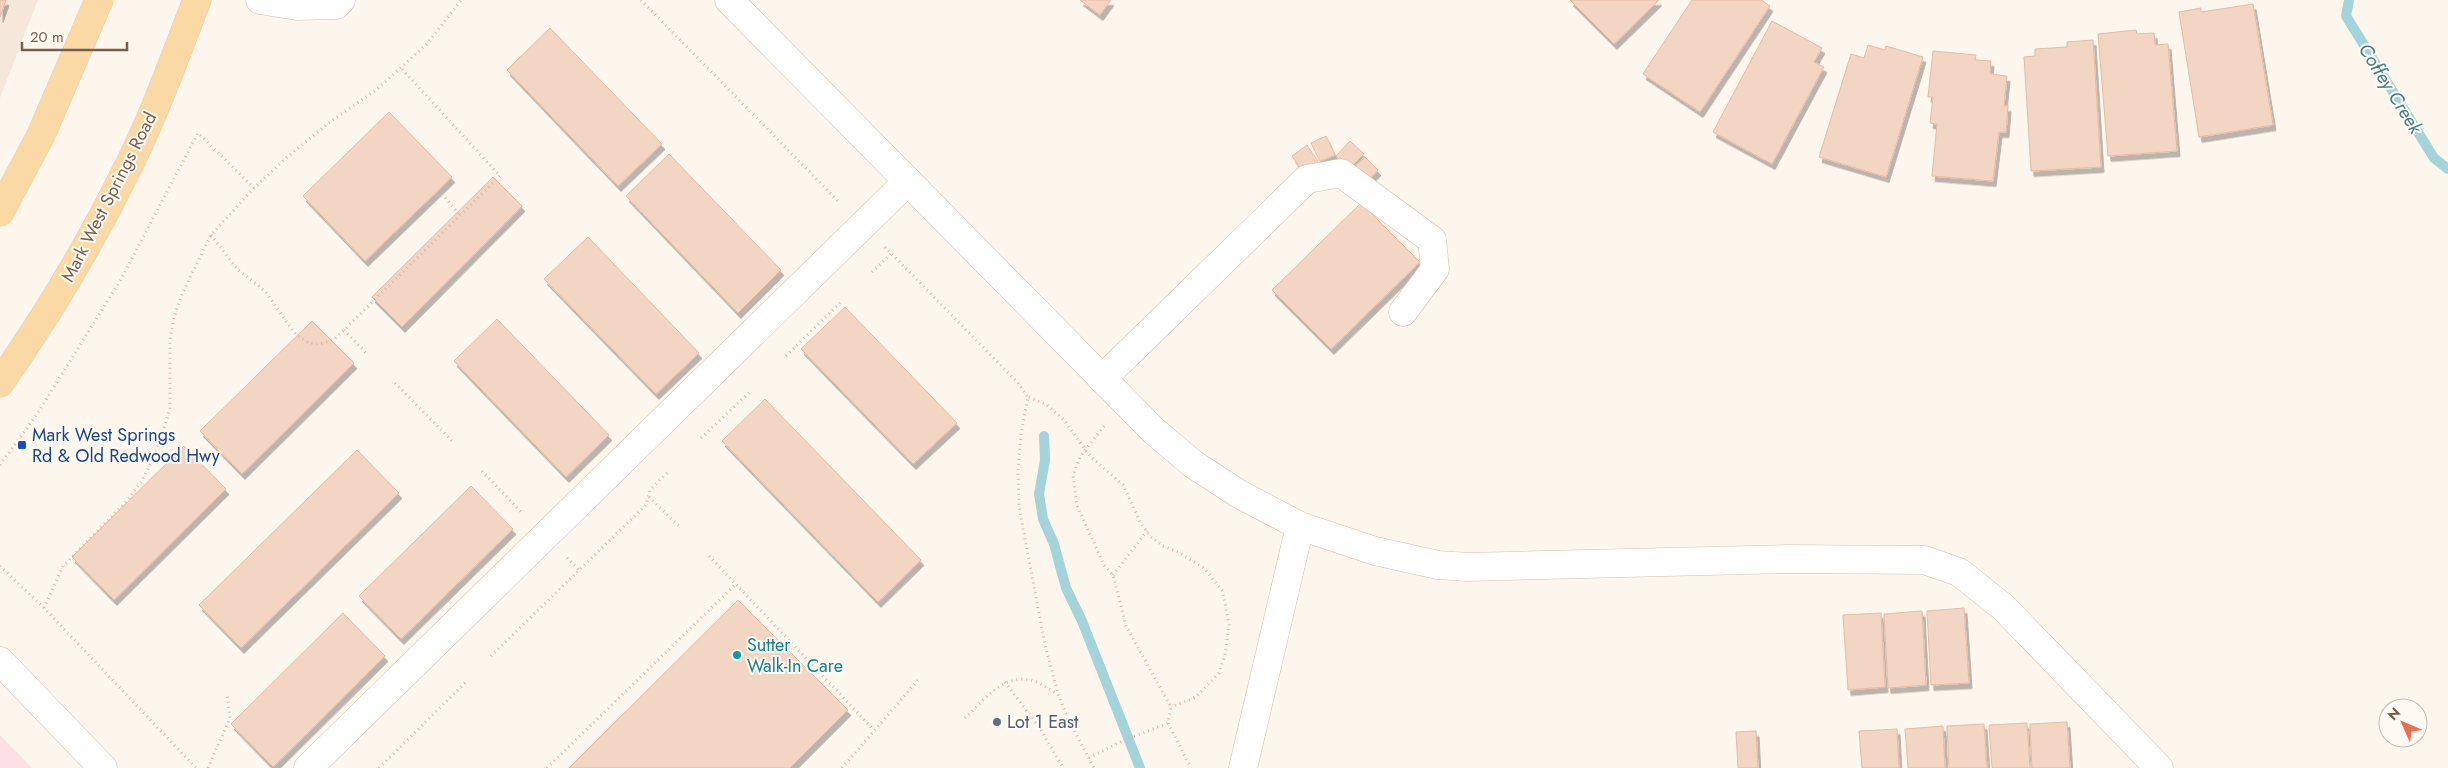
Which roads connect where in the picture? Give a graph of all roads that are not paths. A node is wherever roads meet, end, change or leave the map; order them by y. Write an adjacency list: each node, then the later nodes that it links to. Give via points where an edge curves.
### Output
1 (98, 0): 7 (main road, via 41,135)
2 (197, 0): 10 (main road, Mark West Springs Road, via 125,174 58,296)
3 (260, 0): 4 (street, via 296,6 336,5)
4 (341, 0)
5 (729, 0): 6 (street)
6 (908, 181): 9 (street); 14 (street)
7 (0, 212)
8 (1403, 312): 9 (street, via 1435,269 1432,240 1341,173 1307,179)
9 (1102, 379): 11 (street, via 1154,431 1200,468 1239,494)
10 (0, 383)
11 (1300, 526): 15 (street); 16 (street, via 1383,553 1438,565 1468,567 1786,558 1924,560 1958,572 2003,607)
12 (0, 661): 13 (street)
13 (103, 768)
14 (308, 768)
15 (1243, 768)
16 (2159, 768)

